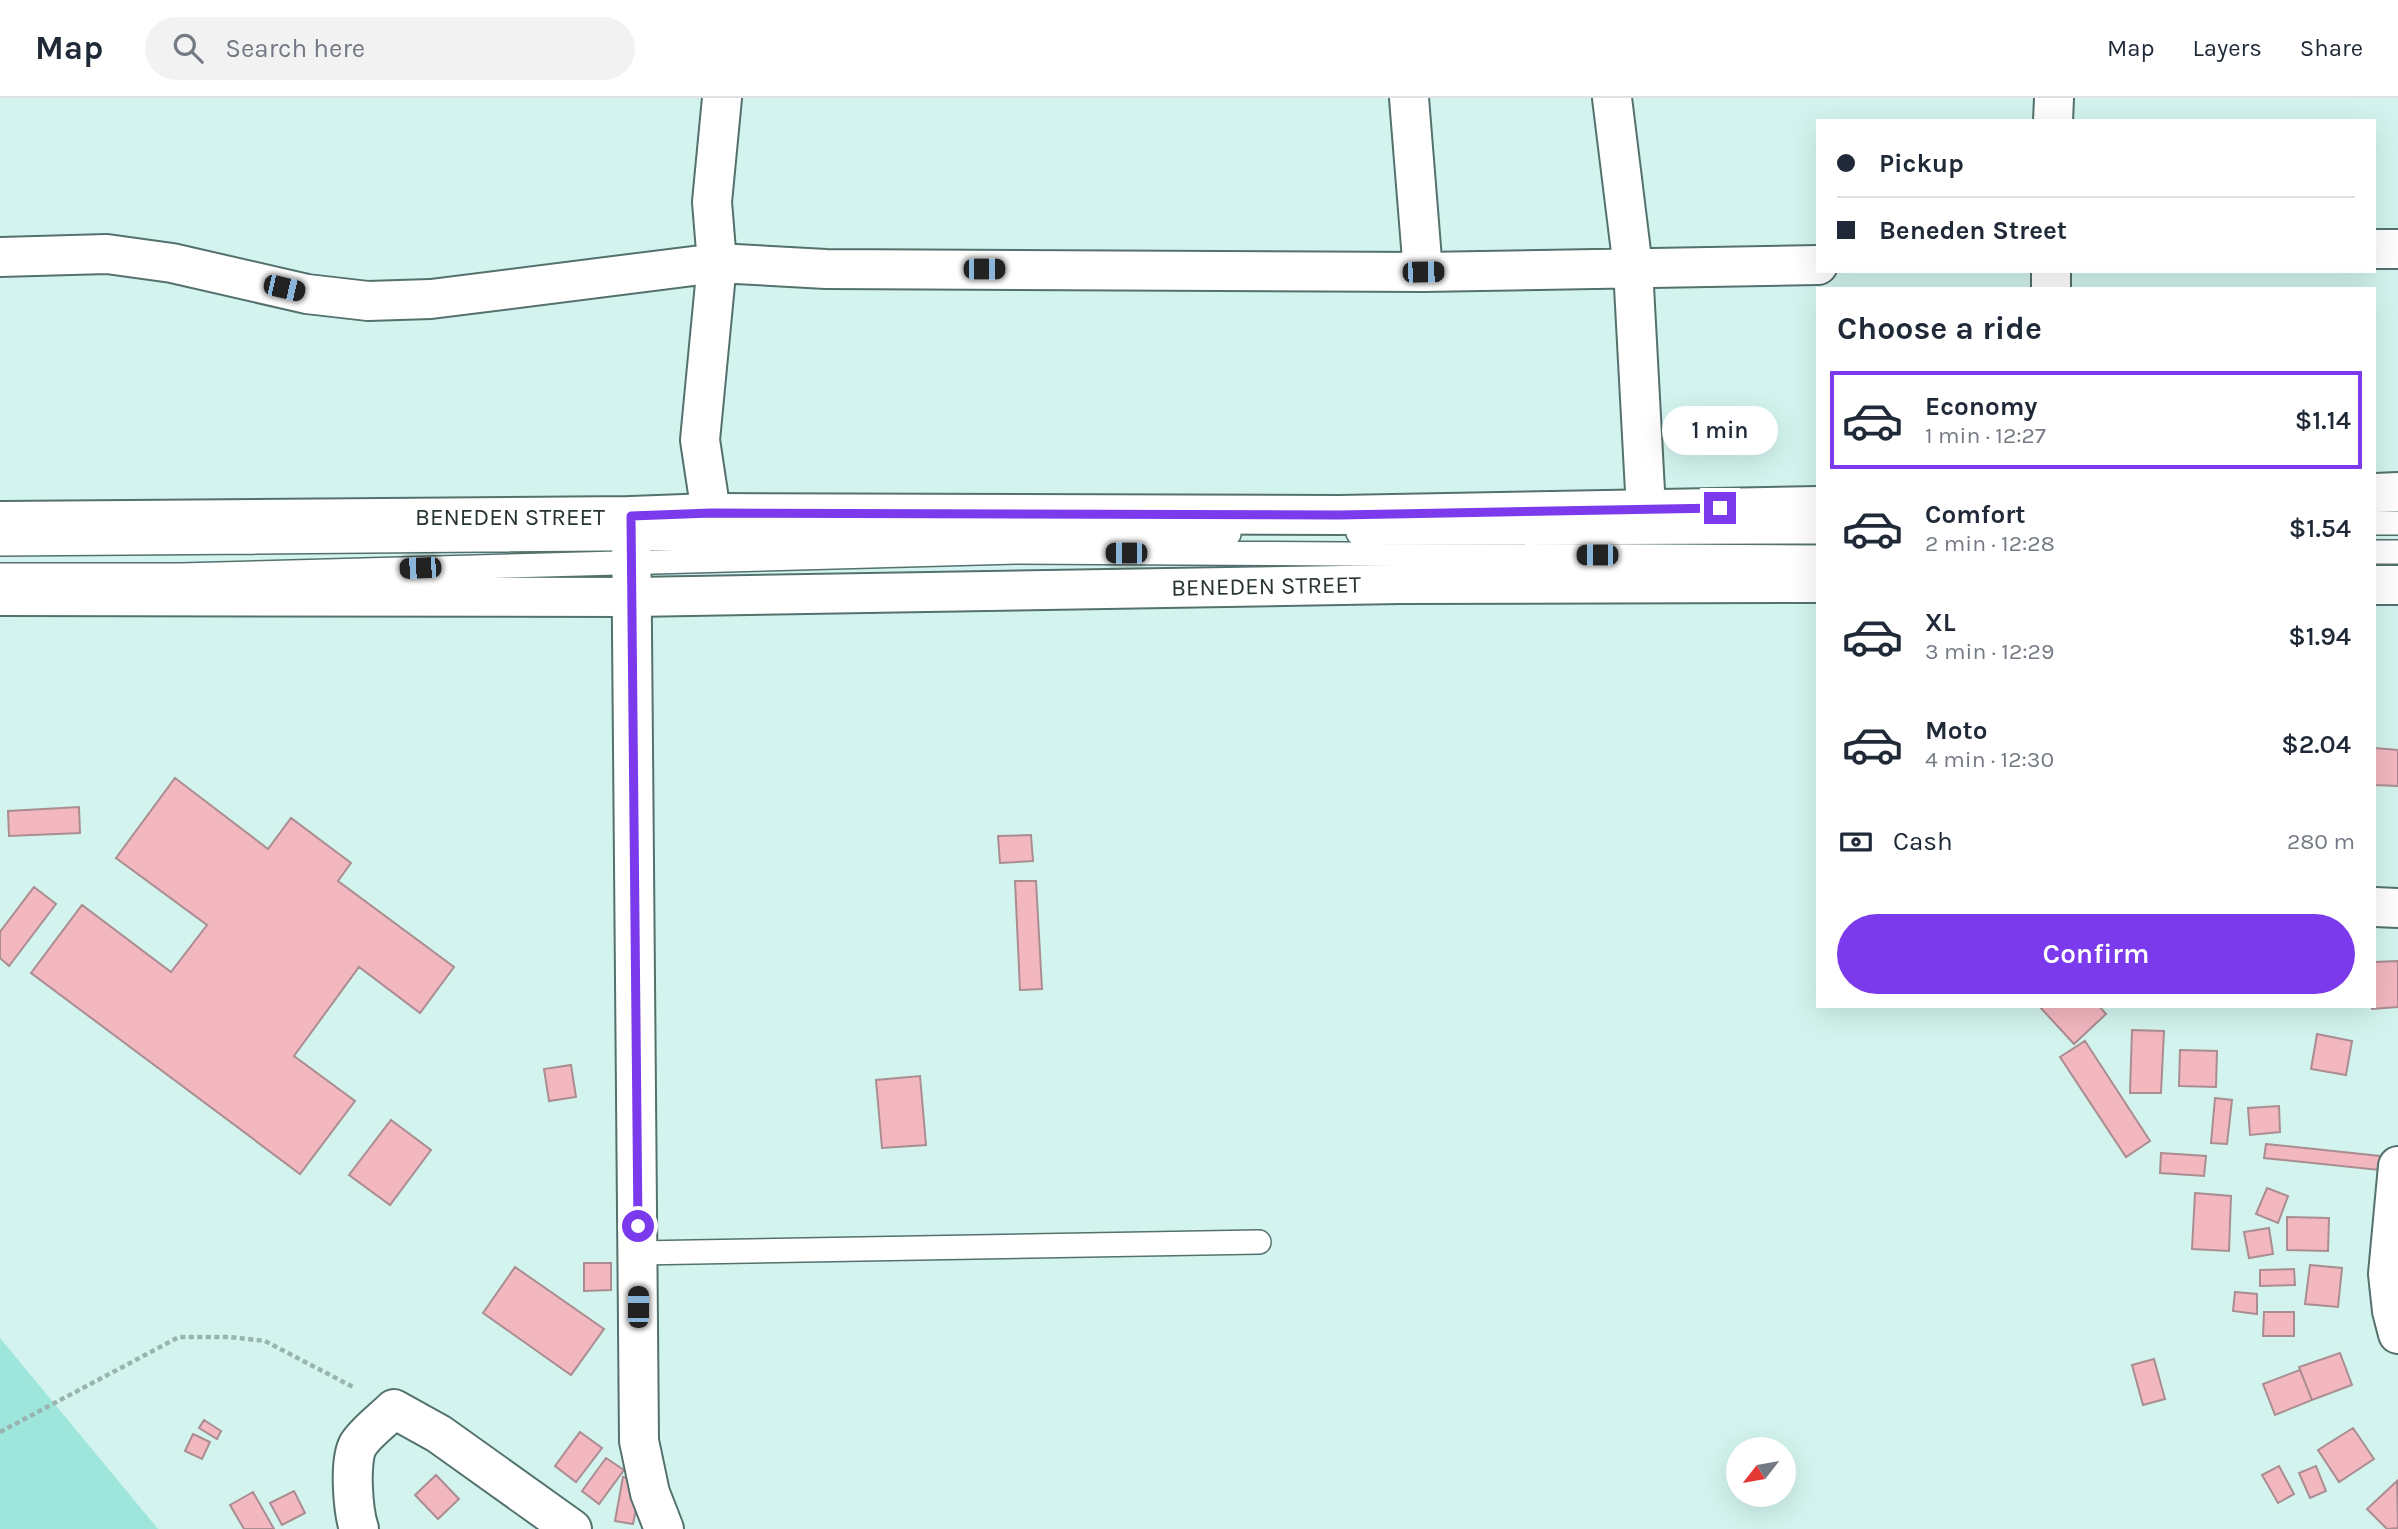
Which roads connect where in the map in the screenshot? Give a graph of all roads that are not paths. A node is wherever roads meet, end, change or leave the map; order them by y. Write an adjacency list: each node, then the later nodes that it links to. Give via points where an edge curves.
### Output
1 (722, 98): 9 (street, via 712,202)
2 (1409, 98): 12 (street)
3 (1612, 98): 11 (street)
4 (2054, 98): 5 (street)
5 (2053, 119)
6 (2376, 249): 7 (street)
7 (2398, 250)
8 (0, 257): 9 (street, via 107,254 172,263 307,294 368,301 431,299)
9 (717, 263): 12 (street, via 826,269); 17 (street, via 700,440)
10 (1816, 265): 11 (street)
11 (1633, 268): 12 (street); 16 (street)
12 (1423, 272)
13 (2398, 492): 14 (street)
14 (2376, 493)
15 (1816, 506): 16 (street, BENEDEN STREET)
16 (1646, 510): 17 (street, BENEDEN STREET, via 1339,515)
17 (711, 513): 25 (street, BENEDEN STREET)
18 (0, 521): 25 (street, BENEDEN STREET)
19 (2376, 523): 20 (lane)
20 (2398, 523)
21 (1816, 532): 25 (lane, via 1041,534)
22 (0, 544): 25 (lane)
23 (2376, 552): 24 (lane)
24 (2398, 552)
25 (632, 553): 26 (lane); 27 (lane, via 181,575); 28 (street, BENEDEN STREET, via 1400,584); 31 (street, BENEDEN STREET); 36 (street)
26 (1816, 557)
27 (0, 575)
28 (1816, 583)
29 (2376, 585): 30 (street)
30 (2398, 585)
31 (0, 596)
32 (2376, 907): 33 (street)
33 (2398, 908)
34 (2398, 1166): 37 (street, via 2388,1274)
35 (1259, 1242): 36 (lane)
36 (638, 1253): 40 (street, via 639,1441 650,1493)
37 (2398, 1334)
38 (359, 1529): 39 (street, via 353,1478 357,1446 394,1409 439,1434)
39 (572, 1529)
40 (664, 1529)

